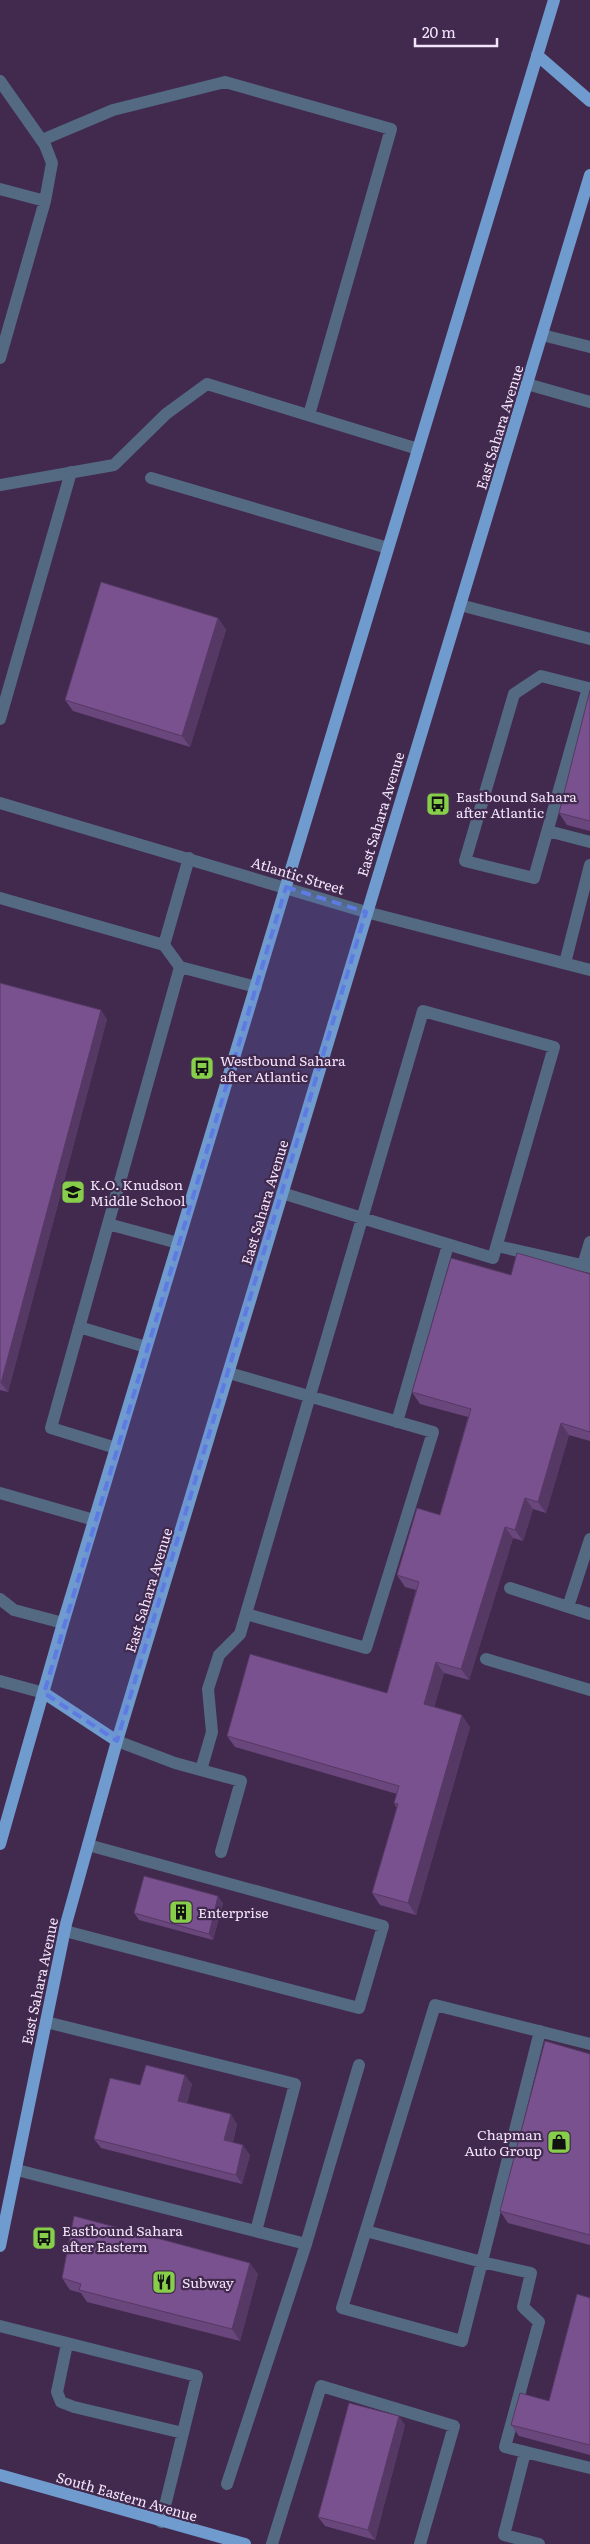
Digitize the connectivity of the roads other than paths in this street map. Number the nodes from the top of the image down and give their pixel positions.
1 (554, 0) edge
2 (537, 55) junction
3 (0, 81) edge
4 (590, 101) edge
5 (42, 140) junction
6 (590, 175) edge
7 (0, 189) edge
8 (45, 201) junction
9 (542, 335) junction
10 (590, 347) edge
11 (0, 358) edge
12 (527, 384) junction
13 (590, 402) edge
14 (310, 416) junction
15 (418, 449) junction
16 (71, 472) junction
17 (150, 478) dead end
18 (0, 485) edge
19 (388, 548) junction
20 (460, 605) junction
21 (590, 639) edge
22 (589, 685) edge
23 (0, 719) edge
24 (0, 804) edge
25 (548, 831) junction
26 (590, 842) edge
27 (189, 858) junction
28 (590, 865) edge
29 (286, 887) junction
30 (0, 898) edge
31 (366, 912) junction
32 (164, 944) junction
33 (565, 963) junction
34 (180, 967) junction
35 (590, 970) edge
36 (256, 987) junction
37 (282, 1193) junction
38 (362, 1218) junction
39 (108, 1224) junction
40 (178, 1242) junction
41 (590, 1242) edge
42 (448, 1245) junction
43 (497, 1246) junction
44 (587, 1266) edge
45 (79, 1327) junction
46 (146, 1347) junction
47 (229, 1373) junction
48 (310, 1397) junction
49 (397, 1422) junction
50 (116, 1448) junction
51 (0, 1493) edge
52 (94, 1520) junction
53 (590, 1539) edge
54 (510, 1588) dead end
55 (0, 1599) edge
56 (568, 1607) junction
57 (246, 1614) junction
58 (590, 1614) edge
59 (63, 1623) junction
60 (486, 1659) dead end
61 (0, 1681) edge
62 (590, 1690) edge
63 (44, 1693) junction
64 (117, 1741) junction
65 (201, 1770) junction
66 (0, 1844) edge
67 (88, 1845) junction
68 (221, 1852) dead end
69 (65, 1931) junction
70 (46, 2022) junction
71 (540, 2031) junction
72 (590, 2044) edge
73 (359, 2065) dead end
74 (17, 2170) junction
75 (256, 2231) junction
76 (366, 2231) junction
77 (306, 2244) junction
78 (0, 2246) edge
79 (482, 2262) junction
80 (0, 2326) edge
81 (67, 2344) junction
82 (183, 2433) junction
83 (525, 2452) junction
84 (590, 2468) edge
85 (0, 2475) edge
86 (227, 2484) dead end
87 (161, 2522) junction
88 (245, 2544) edge
89 (272, 2544) edge
90 (420, 2544) edge
91 (539, 2544) edge

1 - 2 main road
2 - 4 main road
2 - 15 main road
3 - 5 street
5 - 8 street
5 - 14 street
6 - 9 main road, East Sahara Avenue
7 - 8 street
8 - 11 street
9 - 10 street
9 - 12 main road, East Sahara Avenue
12 - 13 street
12 - 20 main road, East Sahara Avenue
14 - 15 street
14 - 16 street
15 - 19 main road
16 - 18 street
16 - 23 street
17 - 19 street
19 - 29 main road
20 - 21 street
20 - 31 main road, East Sahara Avenue
22 - 25 street
22 - 25 street
24 - 27 street, Atlantic Street
25 - 26 street
27 - 29 street, Atlantic Street
27 - 32 street
28 - 33 street
29 - 31 street, Atlantic Street
29 - 36 main road
30 - 32 street
31 - 33 street, Atlantic Street
31 - 37 main road, East Sahara Avenue
32 - 34 street
33 - 35 street, Atlantic Street
34 - 36 street
34 - 39 street
36 - 40 main road
37 - 38 street
37 - 47 main road, East Sahara Avenue
38 - 42 street
38 - 43 street
38 - 48 street
39 - 40 street
39 - 45 street
40 - 46 main road
41 - 44 street
42 - 43 street
42 - 49 street
43 - 44 street
45 - 46 street
45 - 50 street
46 - 50 main road
47 - 48 street
47 - 64 main road, East Sahara Avenue
48 - 49 street
48 - 57 street
49 - 57 street
50 - 52 main road
51 - 52 street
52 - 59 main road
53 - 56 street
54 - 56 street
55 - 59 street
56 - 58 street
57 - 65 street
59 - 63 main road
60 - 62 street
61 - 63 street
63 - 64 main road
63 - 66 main road
64 - 65 street
64 - 67 main road, East Sahara Avenue
65 - 68 street
67 - 69 main road, East Sahara Avenue
67 - 69 street
69 - 70 main road, East Sahara Avenue
70 - 74 main road, East Sahara Avenue
70 - 75 street
71 - 72 street
71 - 76 street
71 - 79 street
73 - 77 street
74 - 75 street
74 - 78 main road, East Sahara Avenue
75 - 77 street
76 - 79 street
76 - 79 street
77 - 86 street
79 - 83 street
80 - 81 street
81 - 82 street
81 - 82 street
82 - 87 street
83 - 84 street
83 - 91 street
85 - 87 main road, South Eastern Avenue
87 - 88 main road, South Eastern Avenue
89 - 90 street

